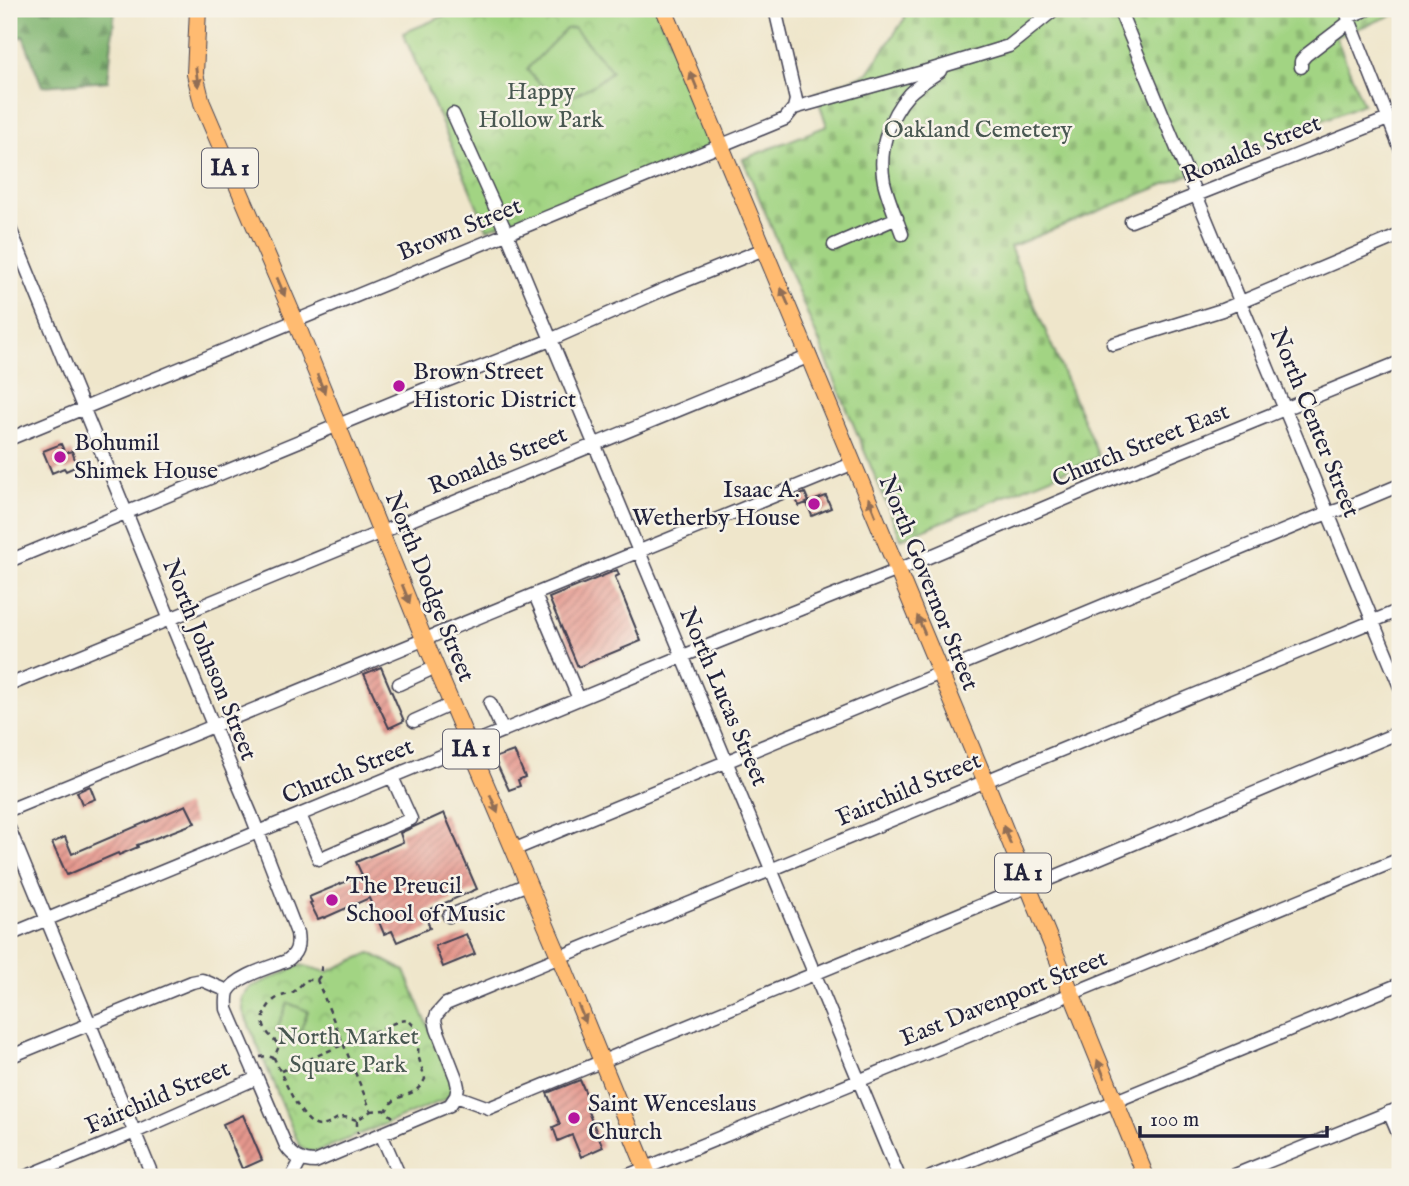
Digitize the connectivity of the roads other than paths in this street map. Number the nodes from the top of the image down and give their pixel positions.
1 (198, 9) edge
2 (664, 9) edge
3 (775, 9) edge
4 (1055, 9) edge
5 (1119, 9) edge
6 (1368, 9) edge
7 (1347, 16) edge
8 (950, 64) junction
9 (1301, 67) dead end
10 (794, 108) junction
11 (453, 114) dead end
12 (1388, 119) junction
13 (720, 145) junction
14 (1400, 148) edge
15 (1197, 195) junction
16 (897, 218) junction
17 (1131, 221) dead end
18 (9, 226) edge
19 (507, 234) junction
20 (902, 234) dead end
21 (1400, 235) edge
22 (834, 245) dead end
23 (764, 249) junction
24 (1241, 302) junction
25 (295, 320) junction
26 (551, 339) junction
27 (1113, 344) dead end
28 (810, 356) junction
29 (1400, 362) edge
30 (82, 409) junction
31 (1285, 409) junction
32 (338, 425) junction
33 (9, 439) edge
34 (594, 444) junction
35 (854, 463) junction
36 (1400, 485) edge
37 (126, 513) junction
38 (1328, 513) junction
39 (381, 532) junction
40 (639, 551) junction
41 (9, 561) edge
42 (898, 570) junction
43 (535, 595) junction
44 (1400, 610) edge
45 (170, 619) junction
46 (1373, 621) junction
47 (424, 639) junction
48 (683, 656) junction
49 (436, 667) junction
50 (941, 673) junction
51 (399, 684) dead end
52 (9, 685) edge
53 (1400, 687) edge
54 (579, 699) junction
55 (490, 703) dead end
56 (452, 704) junction
57 (414, 720) dead end
58 (213, 725) junction
59 (503, 731) junction
60 (1400, 732) edge
61 (469, 745) junction
62 (727, 762) junction
63 (392, 777) junction
64 (985, 780) junction
65 (9, 810) edge
66 (300, 815) junction
67 (9, 828) edge
68 (258, 832) junction
69 (513, 850) junction
70 (1400, 859) edge
71 (772, 870) junction
72 (528, 884) junction
73 (1028, 887) junction
74 (449, 916) dead end
75 (47, 920) junction
76 (9, 935) edge
77 (559, 956) junction
78 (815, 973) junction
79 (1400, 984) edge
80 (228, 991) junction
81 (1071, 994) junction
82 (90, 1024) junction
83 (9, 1057) edge
84 (601, 1061) junction
85 (257, 1078) junction
86 (859, 1080) junction
87 (456, 1096) junction
88 (1115, 1102) junction
89 (1395, 1110) edge
90 (135, 1132) junction
91 (381, 1135) junction
92 (1400, 1138) edge
93 (301, 1160) junction
94 (647, 1173) edge
95 (24, 1177) edge
96 (153, 1177) edge
97 (292, 1177) edge
98 (400, 1177) edge
99 (624, 1177) edge
100 (899, 1177) edge
101 (931, 1177) edge
102 (1146, 1177) edge
103 (1230, 1177) edge

1 -> 25 main road, North Dodge Street / IA 1
13 -> 2 main road, North Governor Street / IA 1
3 - 10 street
4 - 8 street, Brown Street
5 - 15 street, North Center Street
6 - 7 street
7 - 9 street
7 - 12 street
8 - 10 street, Brown Street
8 - 16 street
10 - 13 street, Brown Street
11 - 19 street, North Lucas Street
12 - 14 street
12 - 15 street, Ronalds Street
13 - 19 street, Brown Street
13 - 23 main road, North Governor Street / IA 1
15 - 17 street, Ronalds Street
15 - 24 street, North Center Street
16 - 20 street
16 - 22 street
18 - 30 street, North Johnson Street
19 - 25 street, Brown Street
19 - 26 street, North Lucas Street
21 - 24 street
23 - 26 street
28 -> 23 main road, North Governor Street / IA 1
24 - 27 street
24 - 31 street, North Center Street
25 - 30 street, Brown Street
25 -> 32 main road, North Dodge Street / IA 1
26 - 32 street
26 - 34 street, North Lucas Street
28 - 34 street, Ronalds Street
28 - 35 main road, North Governor Street / IA 1
29 - 31 street, Church Street East
30 - 33 street, Brown Street
30 - 37 street, North Johnson Street
31 - 38 street, North Center Street
31 - 42 street, Church Street East
32 - 37 street
32 - 39 main road, North Dodge Street / IA 1
34 - 39 street, Ronalds Street
34 - 40 street, North Lucas Street
35 - 40 street
42 -> 35 main road, North Governor Street / IA 1
36 - 38 street
37 - 41 street
37 - 45 street, North Johnson Street
38 - 46 street, North Center Street
38 - 50 street
39 - 45 street, Ronalds Street
39 -> 47 main road, North Dodge Street / IA 1
40 - 43 street
40 - 48 street, North Lucas Street
42 - 48 street, Church Street
50 -> 42 main road, North Governor Street / IA 1
43 - 47 street
43 - 54 street
44 - 46 street, Fairchild Street
45 - 52 street, Ronalds Street
45 - 58 street, North Johnson Street
46 - 53 street, North Center Street
46 - 64 street, Fairchild Street
47 - 49 main road, North Dodge Street / IA 1
47 - 58 street
48 - 54 street, Church Street
48 - 62 street, North Lucas Street
49 - 51 street
49 - 56 main road, North Dodge Street / IA 1
50 - 62 street
50 - 64 main road, North Governor Street / IA 1
54 - 59 street, Church Street
55 - 59 street
56 - 57 street
56 - 61 main road, North Dodge Street / IA 1
58 - 65 street
58 - 68 street, North Johnson Street
59 - 61 street, Church Street
60 - 73 street
61 - 63 street, Church Street
61 -> 69 main road, North Dodge Street / IA 1
62 - 69 street
62 - 71 street, North Lucas Street
63 - 66 street, Church Street
63 - 66 street
64 - 71 street, Fairchild Street
73 -> 64 main road, North Governor Street / IA 1
66 - 68 street, Church Street
67 - 75 street
68 - 75 street, Church Street
68 - 80 street, North Johnson Street
69 - 72 main road, North Dodge Street / IA 1
70 - 81 street, East Davenport Street
71 - 77 street, Fairchild Street
71 - 78 street, North Lucas Street
72 - 74 street
72 - 77 main road, North Dodge Street / IA 1
73 - 78 street
73 - 81 main road, North Governor Street / IA 1
75 - 76 street, Church Street
75 - 82 street
77 -> 84 main road, North Dodge Street / IA 1
77 - 87 street, Fairchild Street
78 - 84 street
78 - 86 street, North Lucas Street
79 - 88 street
80 - 82 street
80 - 85 street
81 - 86 street, East Davenport Street
88 -> 81 main road, North Governor Street / IA 1
82 - 83 street
82 - 90 street
84 - 87 street
84 - 94 main road, North Dodge Street / IA 1
85 - 90 street, Fairchild Street
85 - 93 street, Fairchild Street
86 - 94 street, East Davenport Street
86 - 100 street, North Lucas Street
87 - 91 street
88 - 101 street
88 - 102 main road, North Governor Street / IA 1
89 - 92 street
89 - 103 street
90 - 95 street, Fairchild Street
90 - 96 street
91 - 93 street
91 - 98 street
93 - 97 street
94 - 99 street, East Davenport Street

